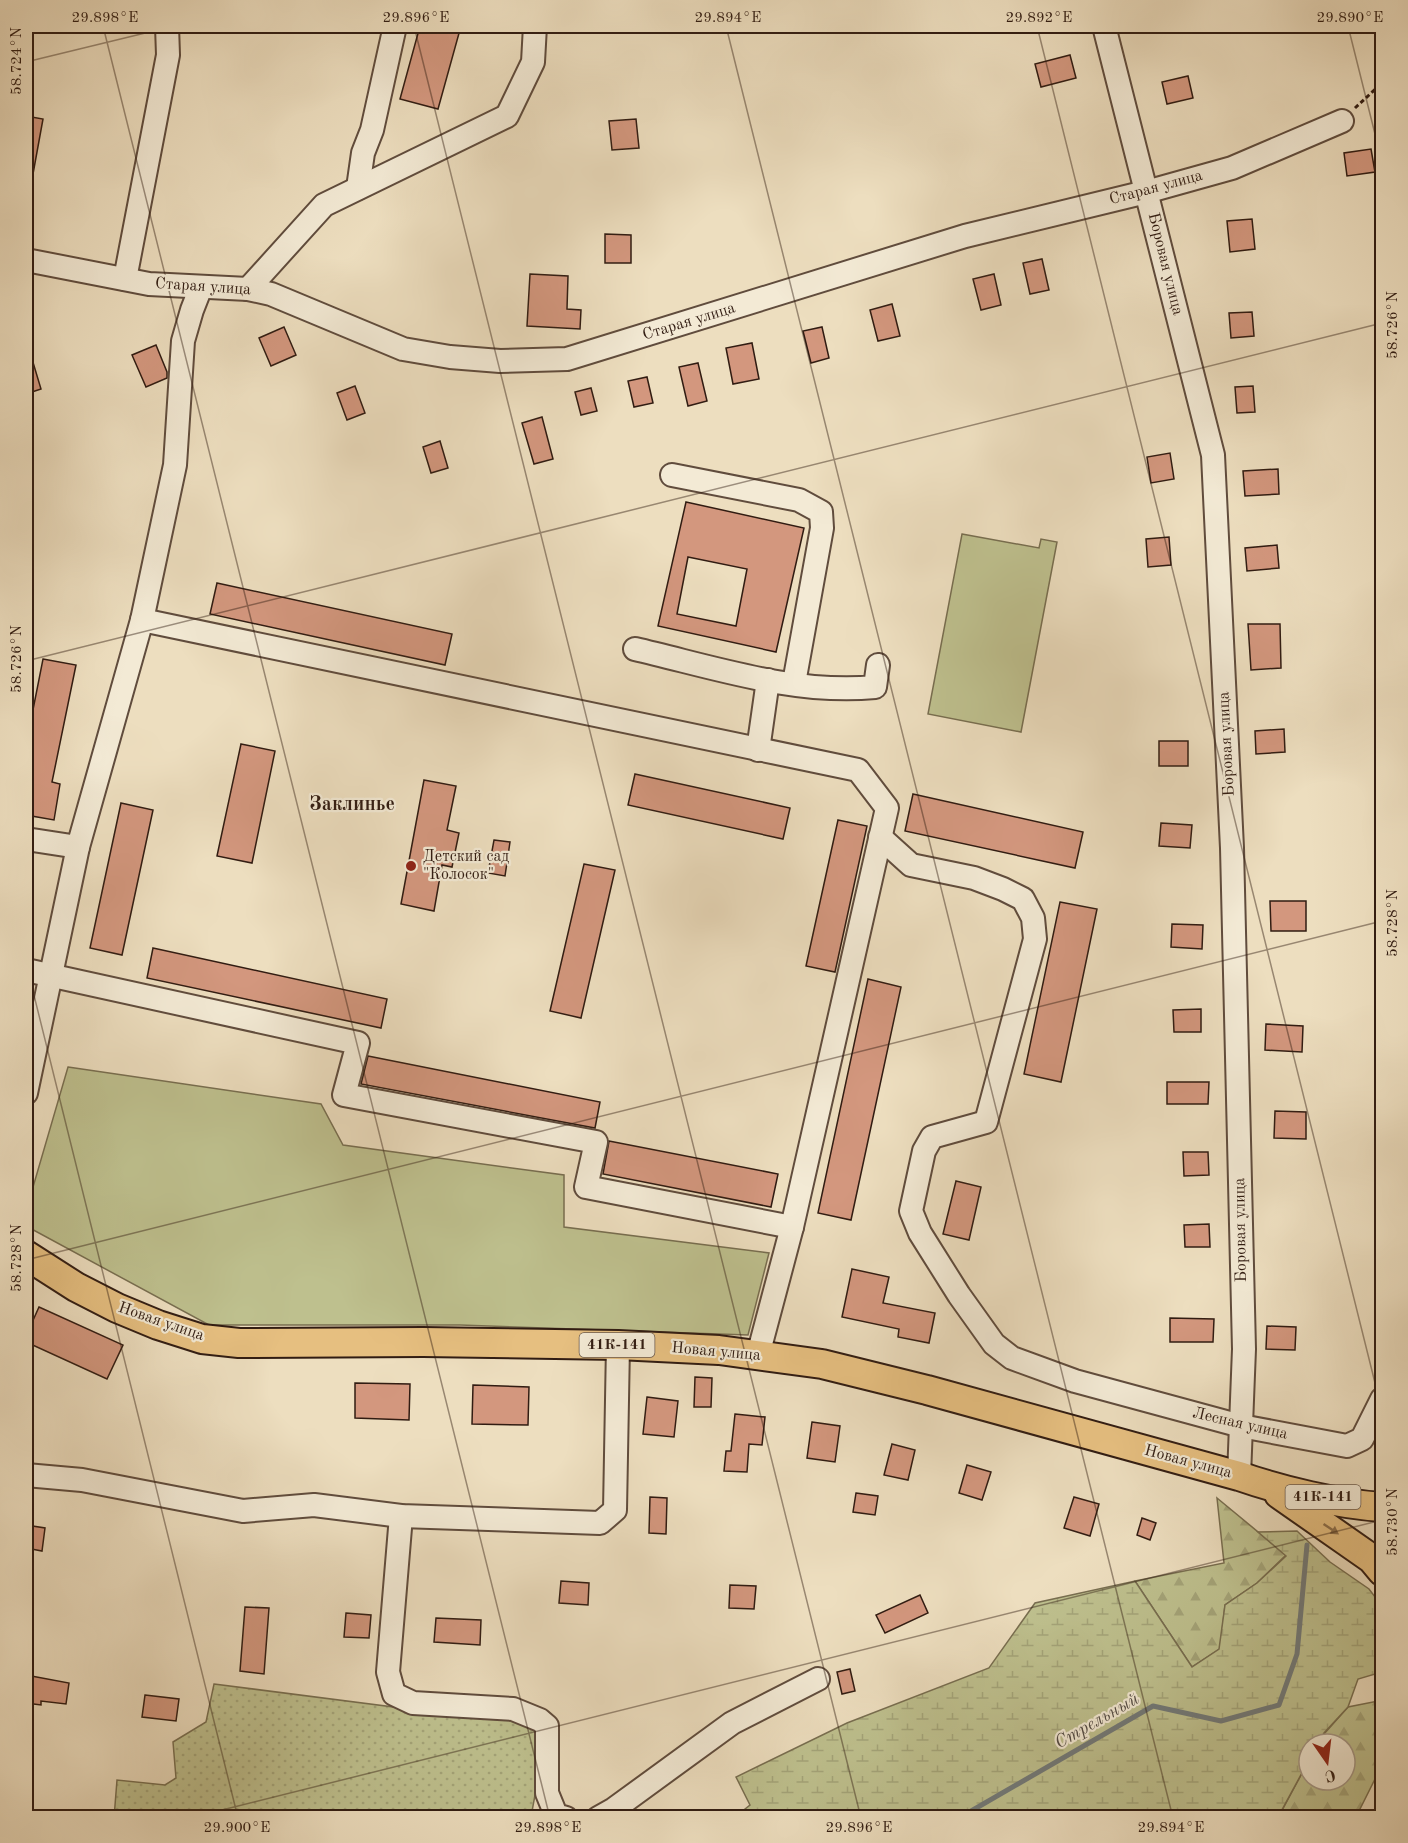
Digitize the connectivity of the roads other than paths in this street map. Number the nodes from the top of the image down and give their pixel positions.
1 (167, 26) edge
2 (395, 26) edge
3 (535, 26) edge
4 (1104, 26) edge
5 (1342, 121) road end
6 (358, 188) junction
7 (1146, 192) junction
8 (26, 260) edge
9 (125, 279) junction
10 (201, 287) junction
11 (248, 289) junction
12 (672, 475) dead end
13 (142, 620) junction
14 (635, 649) dead end
15 (878, 665) dead end
16 (768, 680) junction
17 (794, 684) junction
18 (758, 750) junction
19 (880, 837) junction
20 (26, 839) edge
21 (78, 847) junction
22 (26, 970) edge
23 (51, 976) junction
24 (26, 1093) edge
25 (792, 1227) junction
26 (26, 1255) edge
27 (618, 1345) junction
28 (758, 1355) junction
29 (1383, 1398) edge
30 (1241, 1426) junction
31 (26, 1475) edge
32 (1252, 1480) junction
33 (1383, 1507) edge
34 (401, 1516) junction
35 (1383, 1571) edge
36 (818, 1680) dead end
37 (566, 1818) edge
38 (598, 1818) edge

1 - 9 street
2 - 6 street
3 - 6 street
4 - 7 street, Боровая улица
5 - 7 street, Старая улица
6 - 11 street
7 - 11 street, Старая улица
7 - 30 street, Боровая улица
8 - 9 street, Старая улица
9 - 10 street, Старая улица
10 - 11 street, Старая улица
10 - 13 street
12 - 17 street
13 - 18 street
13 - 21 street
14 - 16 street
15 - 17 street
16 - 17 street
16 - 18 street
18 - 19 street
19 - 25 street
19 - 30 street, Лесная улица
20 - 21 street
21 - 23 street
22 - 23 street
23 - 24 street
23 - 25 street
25 - 28 street
26 - 27 main road, Новая улица / 41К-141
27 - 28 main road, Новая улица / 41К-141
27 - 34 street
28 - 32 main road, Новая улица / 41К-141
29 - 30 street, Лесная улица
30 - 32 street, Боровая улица
31 - 34 street
32 - 33 main road, 41К-141
32 -> 35 main road, 41К-141
34 - 37 street
36 - 38 street

